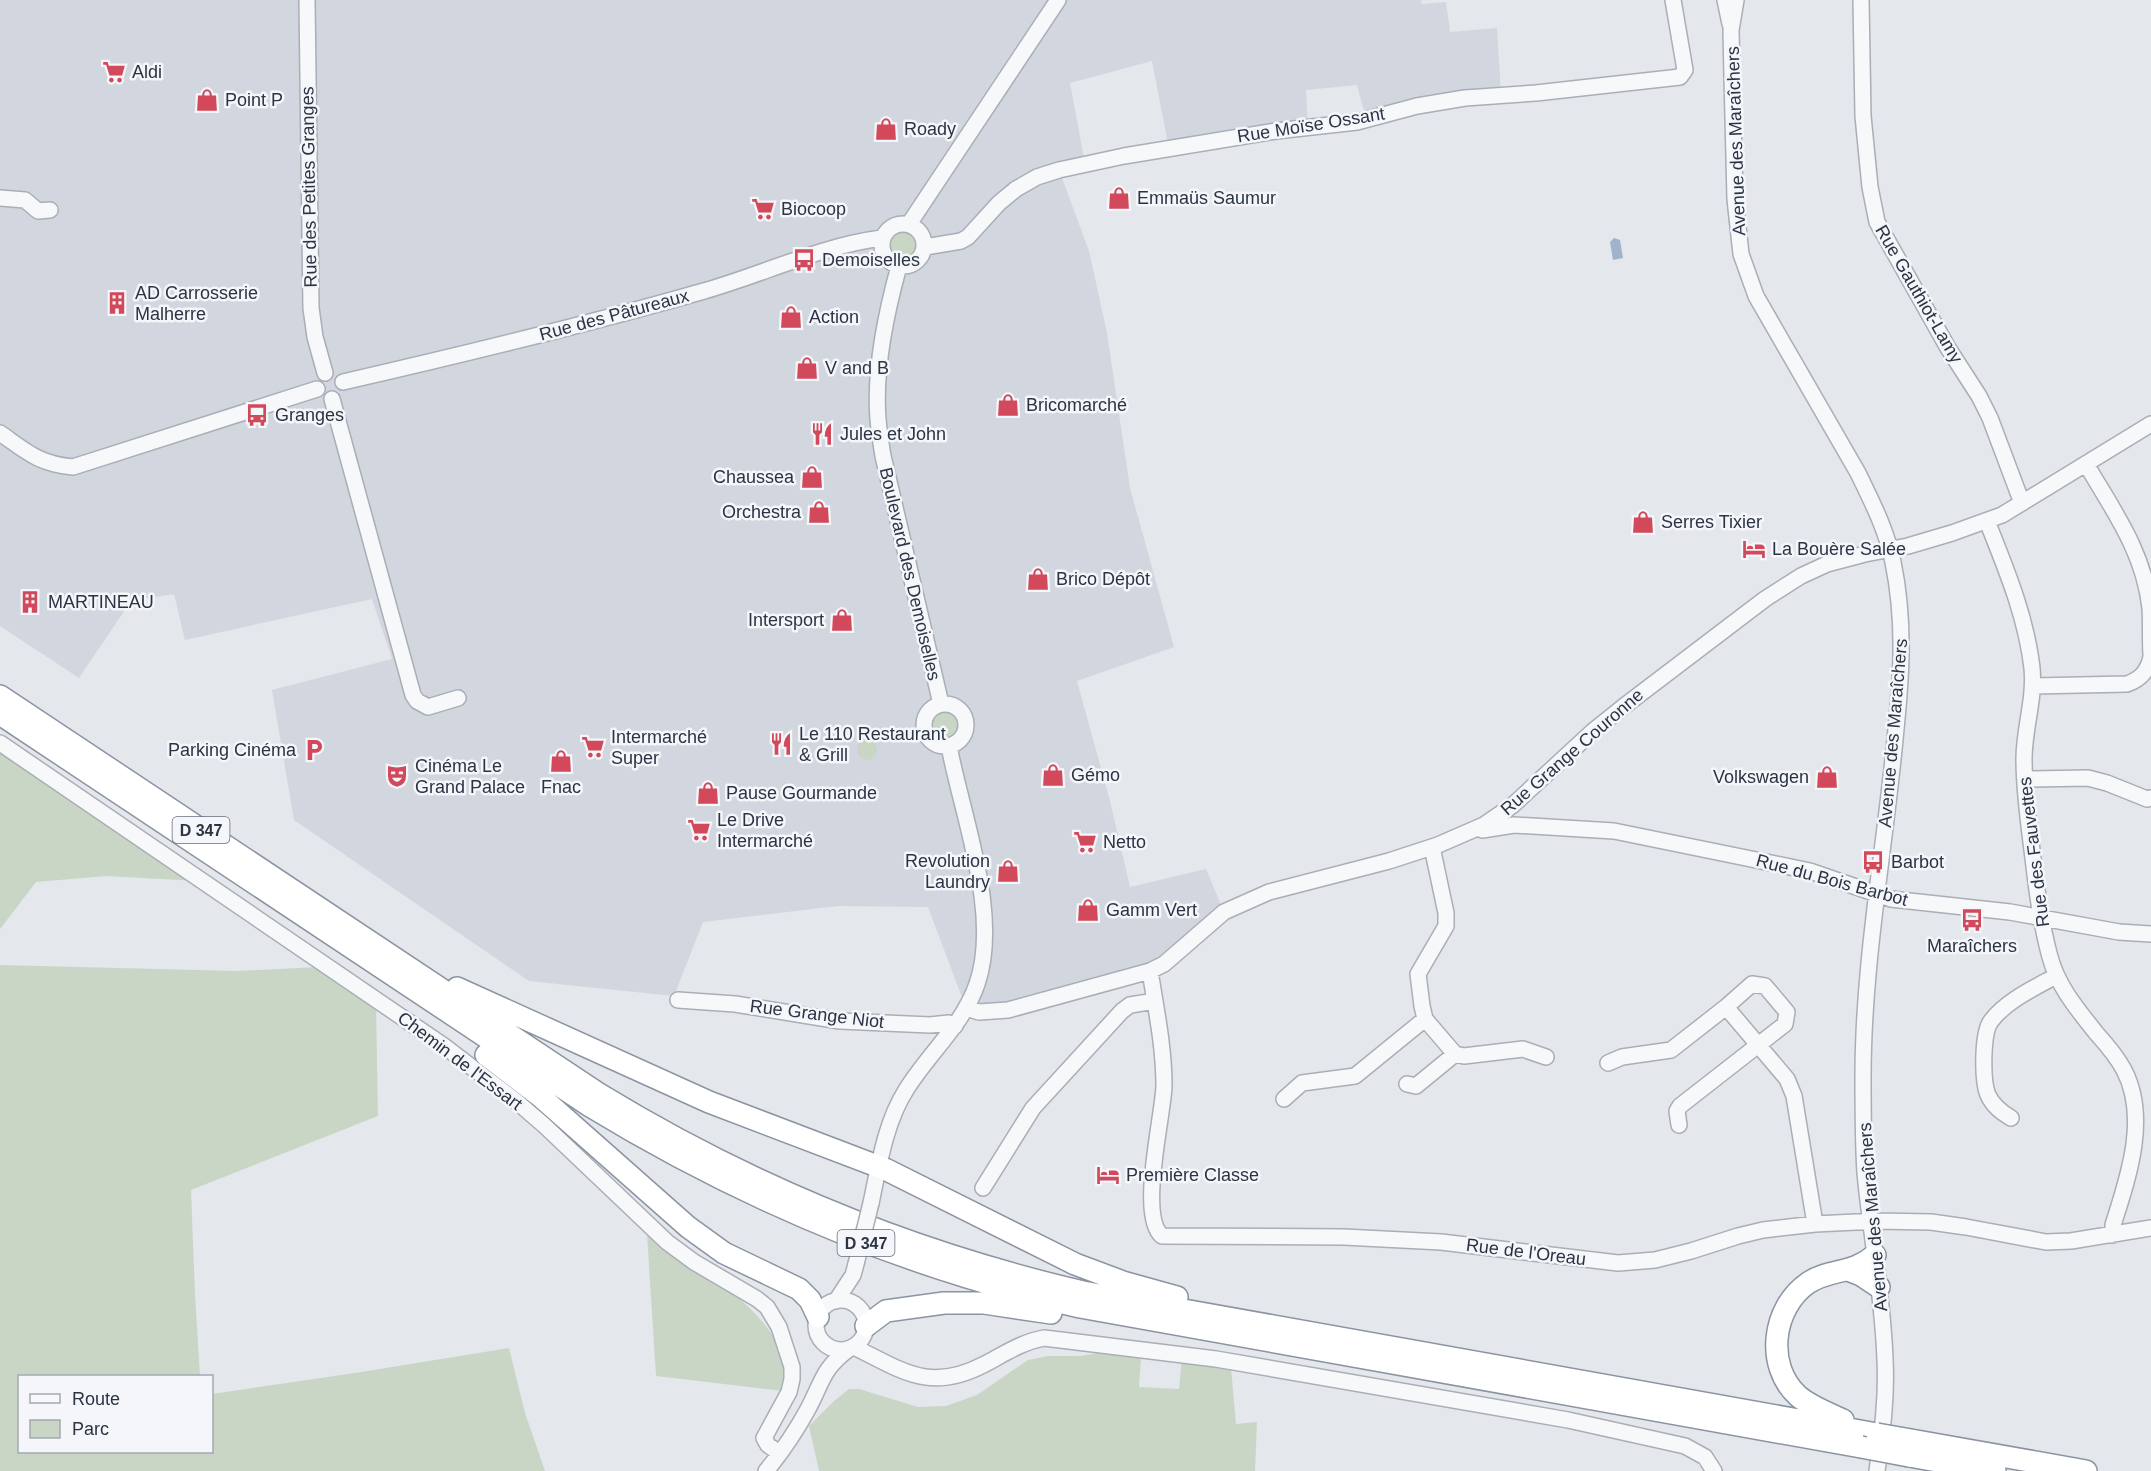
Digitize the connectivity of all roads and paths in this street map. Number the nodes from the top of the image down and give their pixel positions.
1 (307, 0) edge
2 (1058, 0) edge
3 (1673, 0) edge
4 (1725, 0) edge
5 (1736, 0) edge
6 (1861, 0) edge
7 (1731, 30) junction
8 (0, 198) edge
9 (50, 210) dead end
10 (909, 224) junction
11 (882, 238) junction
12 (924, 247) junction
13 (899, 266) junction
14 (325, 373) junction
15 (344, 382) junction
16 (317, 389) junction
17 (332, 399) junction
18 (2151, 424) edge
19 (0, 434) edge
20 (2086, 464) junction
21 (2022, 503) junction
22 (1987, 521) junction
23 (1890, 550) junction
24 (2151, 656) edge
25 (2033, 686) junction
26 (0, 696) edge
27 (458, 698) dead end
28 (941, 704) junction
29 (0, 714) edge
30 (0, 743) edge
31 (949, 746) junction
32 (2025, 779) junction
33 (2151, 798) edge
34 (1508, 819) junction
35 (1432, 847) junction
36 (1876, 895) junction
37 (2040, 918) junction
38 (2151, 934) edge
39 (394, 968) junction
40 (1150, 971) junction
41 (2056, 976) junction
42 (678, 1000) dead end
43 (1155, 1001) junction
44 (1726, 1007) junction
45 (966, 1008) junction
46 (1425, 1019) junction
47 (955, 1026) junction
48 (1759, 1045) junction
49 (1455, 1054) junction
50 (1546, 1057) dead end
51 (1608, 1063) dead end
52 (1407, 1084) dead end
53 (1284, 1099) dead end
54 (2011, 1118) dead end
55 (1679, 1125) dead end
56 (879, 1166) junction
57 (983, 1188) dead end
58 (1871, 1221) junction
59 (1815, 1224) junction
60 (2151, 1227) edge
61 (2113, 1235) junction
62 (1875, 1255) junction
63 (854, 1270) junction
64 (1848, 1270) junction
65 (1879, 1287) junction
66 (836, 1300) junction
67 (818, 1317) junction
68 (1239, 1320) junction
69 (1162, 1323) junction
70 (859, 1333) junction
71 (822, 1340) junction
72 (826, 1369) junction
73 (1866, 1435) junction
74 (1910, 1448) junction
75 (779, 1453) junction
76 (766, 1471) edge
77 (1714, 1471) edge
78 (1877, 1471) edge
79 (1995, 1471) edge
80 (2086, 1471) edge

1 - 14 street, Rue des Petites Granges
2 - 10 street
3 - 12 street, Rue Moïse Ossant
4 - 7 street, Avenue des Maraîchers
5 - 7 street, Avenue des Maraîchers
6 - 21 street, Rue Gauthiot-Lamy
7 - 23 street, Avenue des Maraîchers
8 - 9 street
10 - 11 street
10 - 12 street
11 - 13 street
11 - 15 street, Rue des Pâtureaux
12 - 13 street
13 - 28 street, Boulevard des Demoiselles
14 - 15 street
14 - 16 street
15 - 17 street
16 - 17 street
16 - 19 street
17 - 27 street
18 - 20 street, Rue Grange Couronne
20 - 21 street, Rue Grange Couronne
20 - 24 street
21 - 22 street, Rue Grange Couronne
22 - 23 street, Rue Grange Couronne
22 - 25 street, Rue des Fauvettes
23 - 34 street, Rue Grange Couronne
23 - 36 street, Avenue des Maraîchers
24 - 25 street
25 - 32 street, Rue des Fauvettes
26 - 39 highway, D 347
28 - 31 street
28 - 31 street
29 - 39 highway, D 347
30 - 75 street, Chemin de l'Essart
31 - 45 street
32 - 33 street
32 - 37 street, Rue des Fauvettes
34 - 35 street, Rue Grange Couronne
34 - 36 street, Rue du Bois Barbot
35 - 40 street, Rue Grange Couronne
35 - 46 street
36 - 37 street, Rue du Bois Barbot
36 - 58 street, Avenue des Maraîchers
37 - 38 street, Rue du Bois Barbot
37 - 41 street, Rue des Fauvettes
39 - 56 highway
39 - 67 highway
39 - 68 highway, D 347
39 - 69 highway, D 347
40 - 43 street, Rue de l'Oreau
40 - 45 street, Rue Grange Couronne
41 - 54 street
41 - 61 street, Rue des Fauvettes
42 - 47 street, Rue Grange Niot
43 - 57 street
43 - 59 street, Rue de l'Oreau
44 - 48 street
44 - 48 street
44 - 51 street
45 - 47 street
46 - 49 street
46 - 53 street
47 - 56 street
48 - 55 street
48 - 59 street
49 - 50 street
49 - 52 street
56 - 63 street, bridge
56 - 68 highway
58 - 59 street, Rue de l'Oreau
58 - 61 street, Rue de l'Oreau
58 - 62 street, Avenue des Maraîchers
60 - 61 street, Rue de l'Oreau
62 - 64 highway
62 - 65 street, Avenue des Maraîchers
63 - 66 street
63 - 70 street
64 - 65 highway
64 - 73 highway
65 - 78 street, Avenue des Maraîchers
66 - 67 street
66 - 70 street
67 - 71 street
68 - 73 highway, D 347
69 - 70 highway
69 - 73 highway, D 347
70 - 71 street
70 - 72 street
70 - 77 street
71 - 72 street
72 - 75 street
73 - 74 highway, D 347, bridge
74 - 79 highway, D 347
74 - 80 highway, D 347
75 - 76 street

